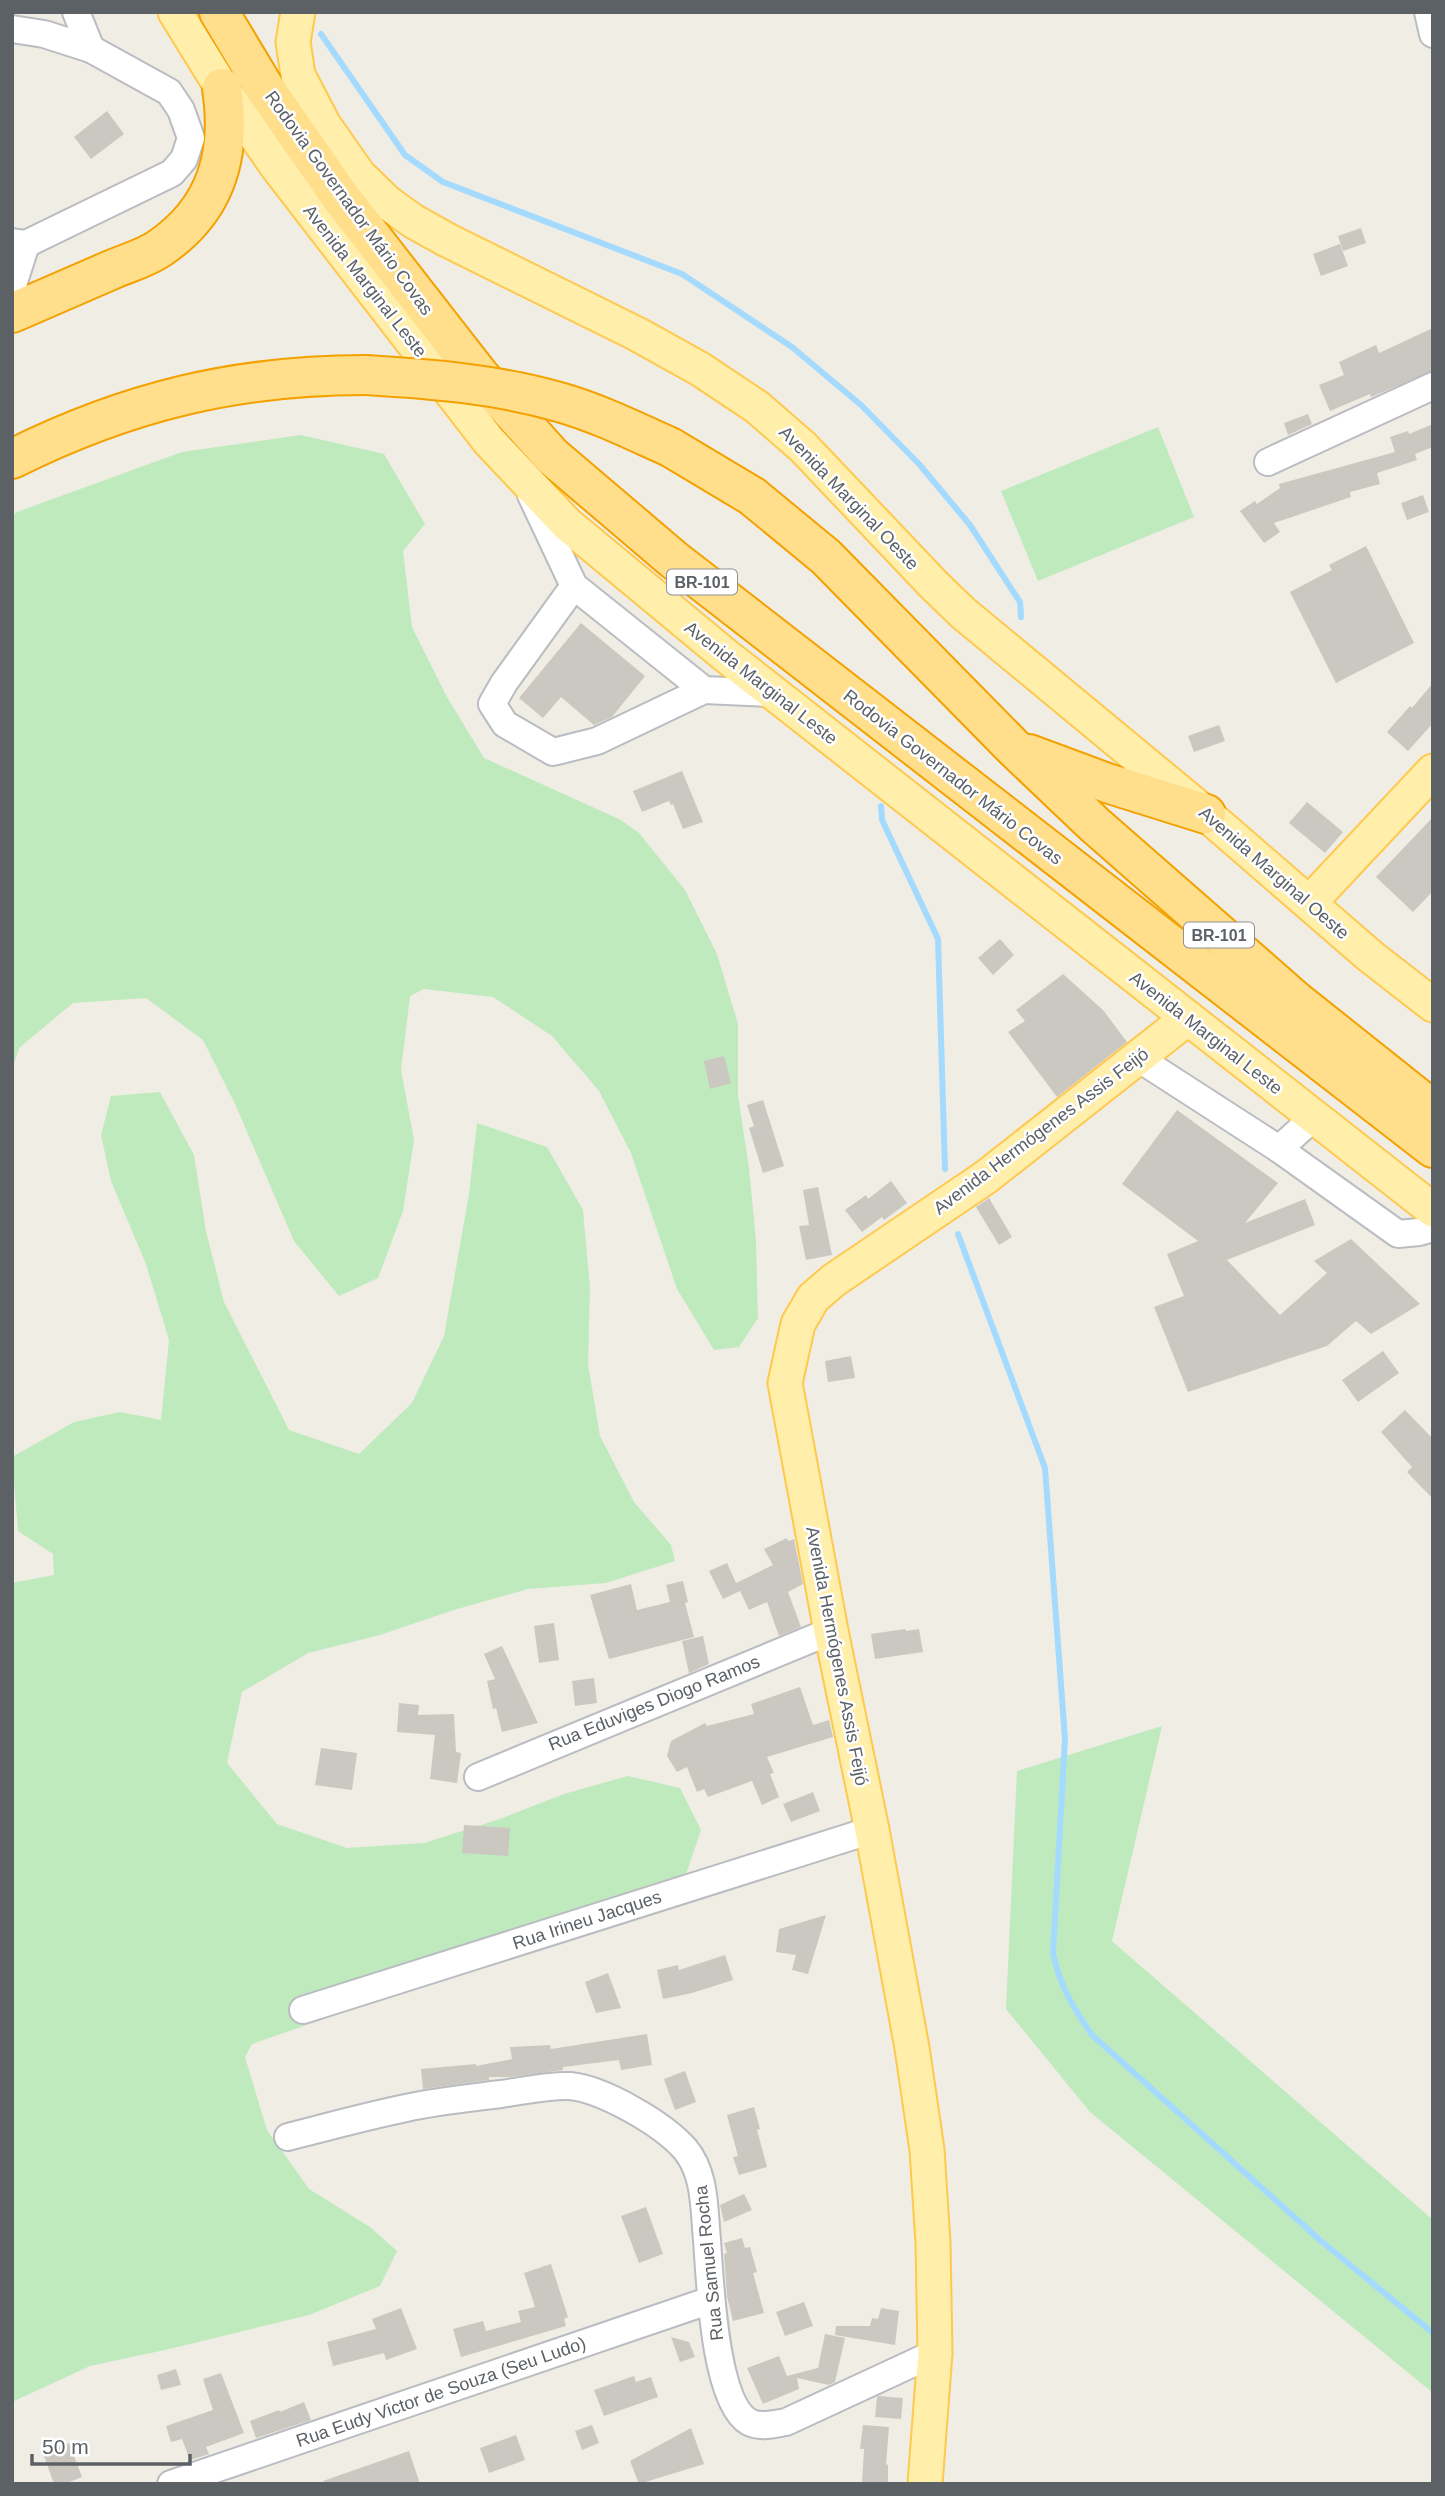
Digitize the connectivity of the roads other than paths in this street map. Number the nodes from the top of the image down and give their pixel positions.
1 (76, 12) edge
2 (175, 12) edge
3 (219, 12) edge
4 (298, 12) edge
5 (1428, 12) edge
6 (12, 29) edge
7 (1433, 34) edge
8 (91, 49) junction
9 (222, 88) junction
10 (19, 243) edge
11 (12, 288) edge
12 (12, 313) edge
13 (1433, 386) edge
14 (12, 459) edge
15 (1269, 462) dead end
16 (525, 481) junction
17 (574, 586) junction
18 (704, 690) junction
19 (772, 693) junction
20 (1014, 748) junction
21 (1433, 771) edge
22 (1206, 814) junction
23 (1310, 902) junction
24 (1433, 1005) edge
25 (1188, 1018) junction
26 (1138, 1058) junction
27 (1433, 1110) edge
28 (1313, 1118) junction
29 (1279, 1149) junction
30 (1433, 1149) edge
31 (1433, 1210) edge
32 (1433, 1228) edge
33 (831, 1631) junction
34 (478, 1777) dead end
35 (872, 1830) junction
36 (303, 2010) dead end
37 (288, 2137) dead end
38 (711, 2300) junction
39 (935, 2353) junction
40 (171, 2484) edge
41 (925, 2484) edge

1 - 8 street
2 - 9 main road, Avenida Marginal Leste
3 - 30 highway, Rodovia Governador Mário Covas / BR-101
4 - 22 main road, Avenida Marginal Oeste
5 - 7 street
6 - 8 street
8 - 10 street
9 - 12 highway
9 - 16 main road, Avenida Marginal Leste
10 - 11 street
13 - 15 street
14 - 20 highway, BR-101, bridge
16 - 17 street
16 - 19 main road, Avenida Marginal Leste
17 - 18 street
17 - 18 street
18 - 19 street
19 - 25 main road, Avenida Marginal Leste
20 - 22 highway
20 - 27 highway, BR-101
21 - 23 main road
22 - 23 main road, Avenida Marginal Oeste
23 - 24 main road, Avenida Marginal Oeste
25 - 26 main road, Avenida Hermógenes Assis Feijó
25 - 28 main road, Avenida Marginal Leste
26 - 29 street
26 - 33 main road, Avenida Hermógenes Assis Feijó
28 - 29 street
28 - 31 main road, Avenida Marginal Leste
29 - 32 street
33 - 34 street, Rua Eduviges Diogo Ramos
33 - 35 main road, Avenida Hermógenes Assis Feijó
35 - 36 street, Rua Irineu Jacques
35 - 39 main road, Avenida Hermógenes Assis Feijó
37 - 38 street, Rua Samuel Rocha
38 - 39 street, Rua Samuel Rocha
38 - 40 street, Rua Eudy Victor de Souza (Seu Ludo)
39 - 41 main road, Avenida Hermógenes Assis Feijó

